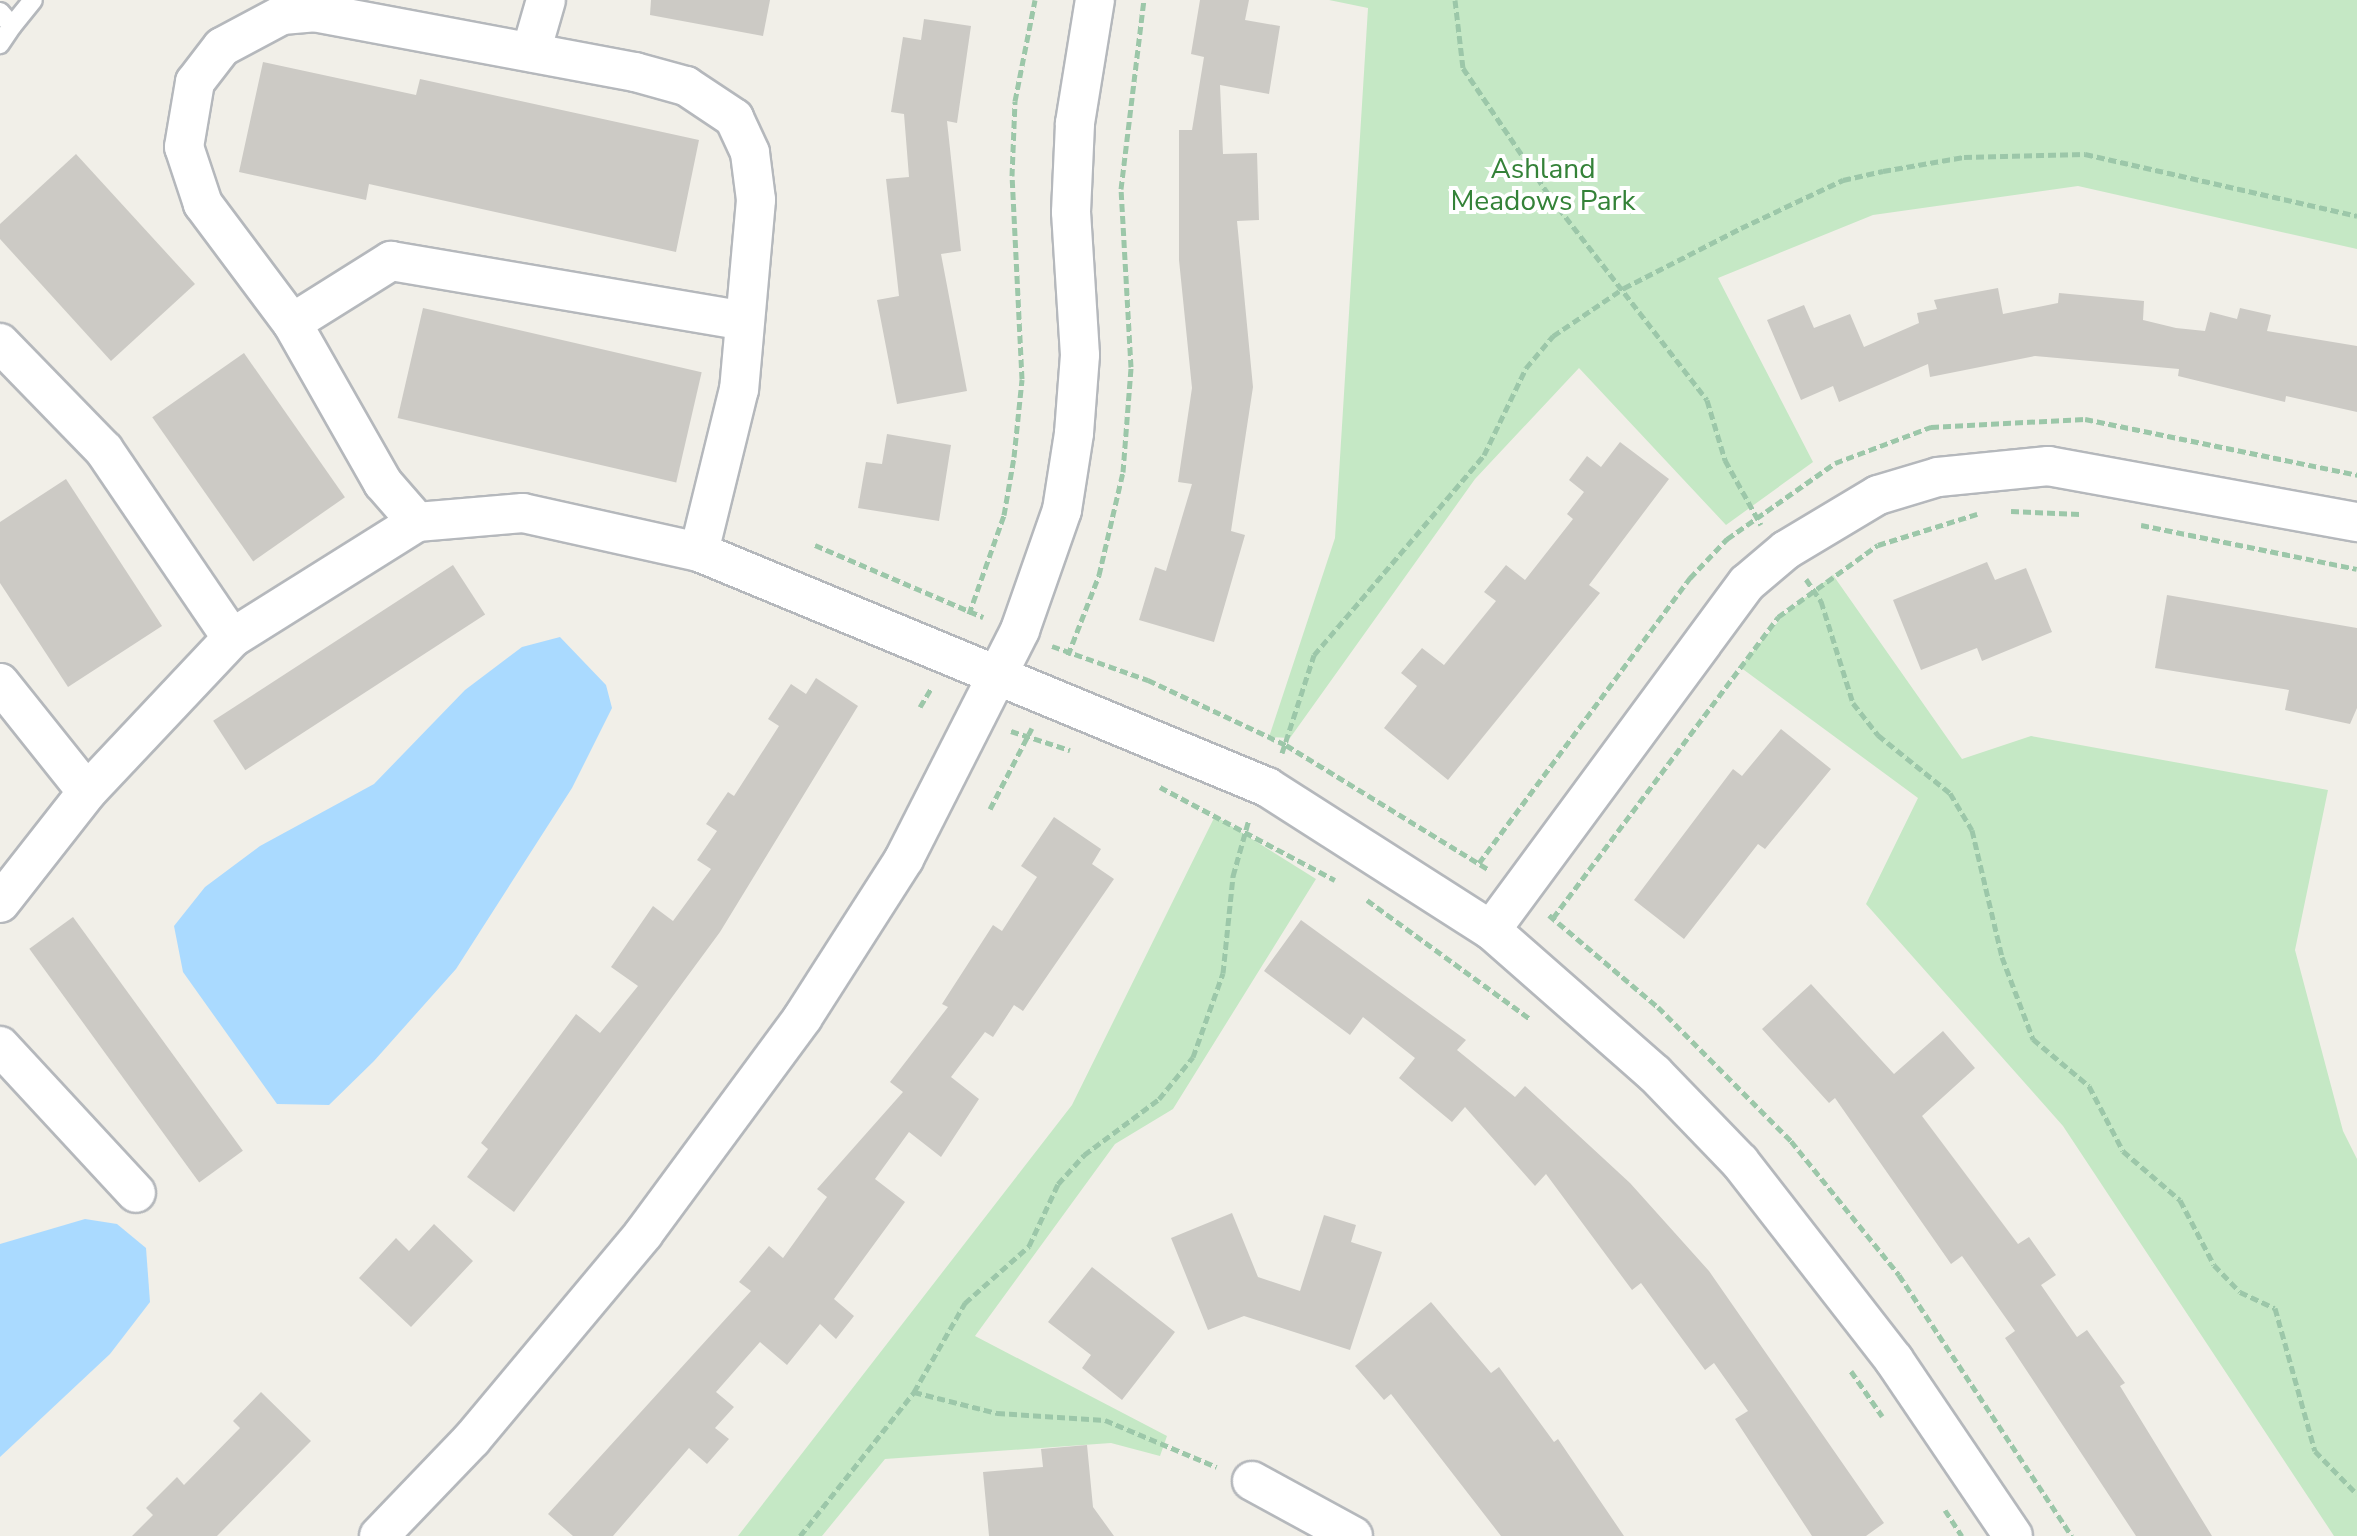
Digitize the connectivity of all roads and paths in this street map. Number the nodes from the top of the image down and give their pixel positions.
1 (33, 0) edge
2 (546, 0) edge
3 (1035, 0) edge
4 (1095, 0) edge
5 (1455, 0) edge
6 (6, 19) edge
7 (0, 44) edge
8 (531, 52) junction
9 (2357, 216) edge
10 (1624, 288) junction
11 (744, 321) junction
12 (292, 323) junction
13 (0, 343) edge
14 (1996, 512) dead end
15 (1982, 513) dead end
16 (2090, 515) dead end
17 (417, 522) junction
18 (2127, 522) dead end
19 (2357, 522) edge
20 (1786, 550) junction
21 (699, 552) junction
22 (2357, 569) edge
23 (1813, 590) junction
24 (232, 638) junction
25 (948, 651) junction
26 (999, 671) junction
27 (0, 683) edge
28 (930, 690) junction
29 (920, 707) dead end
30 (977, 715) junction
31 (1084, 753) dead end
32 (1154, 784) dead end
33 (1267, 787) junction
34 (87, 792) junction
35 (1244, 828) junction
36 (1347, 887) dead end
37 (1360, 895) dead end
38 (0, 903) edge
39 (1553, 918) dead end
40 (1491, 930) junction
41 (1544, 1030) dead end
42 (0, 1046) edge
43 (136, 1193) dead end
44 (1840, 1356) dead end
45 (914, 1392) junction
46 (1892, 1430) dead end
47 (1252, 1481) joint
48 (2357, 1494) edge
49 (1940, 1502) dead end
50 (379, 1536) edge
51 (800, 1536) edge
52 (1353, 1536) edge
53 (1962, 1536) edge
54 (2013, 1536) edge

1 - 6 lane
2 - 8 street
3 - 25 path
4 - 26 street
5 - 10 path
6 - 7 lane
8 - 11 street
8 - 12 street
9 - 10 path
10 - 20 path
10 - 33 path
11 - 12 street
11 - 21 street
12 - 17 street
13 - 24 street
14 - 16 path
15 - 23 path
17 - 21 street
17 - 24 street
18 - 22 path
19 - 20 street
20 - 23 path
20 - 40 street
21 - 25 street
23 - 39 path
23 - 48 path
24 - 34 street
25 - 26 street
25 - 28 path
26 - 30 street
26 - 33 street
27 - 34 street
28 - 29 path
28 - 30 path
30 - 31 path
30 - 50 street
32 - 35 path
33 - 35 path
33 - 40 street
34 - 38 street
35 - 36 path
35 - 45 path
37 - 41 path
40 - 54 street
42 - 43 street
44 - 46 path
45 - 47 path
45 - 51 path
47 - 52 street
49 - 53 path

